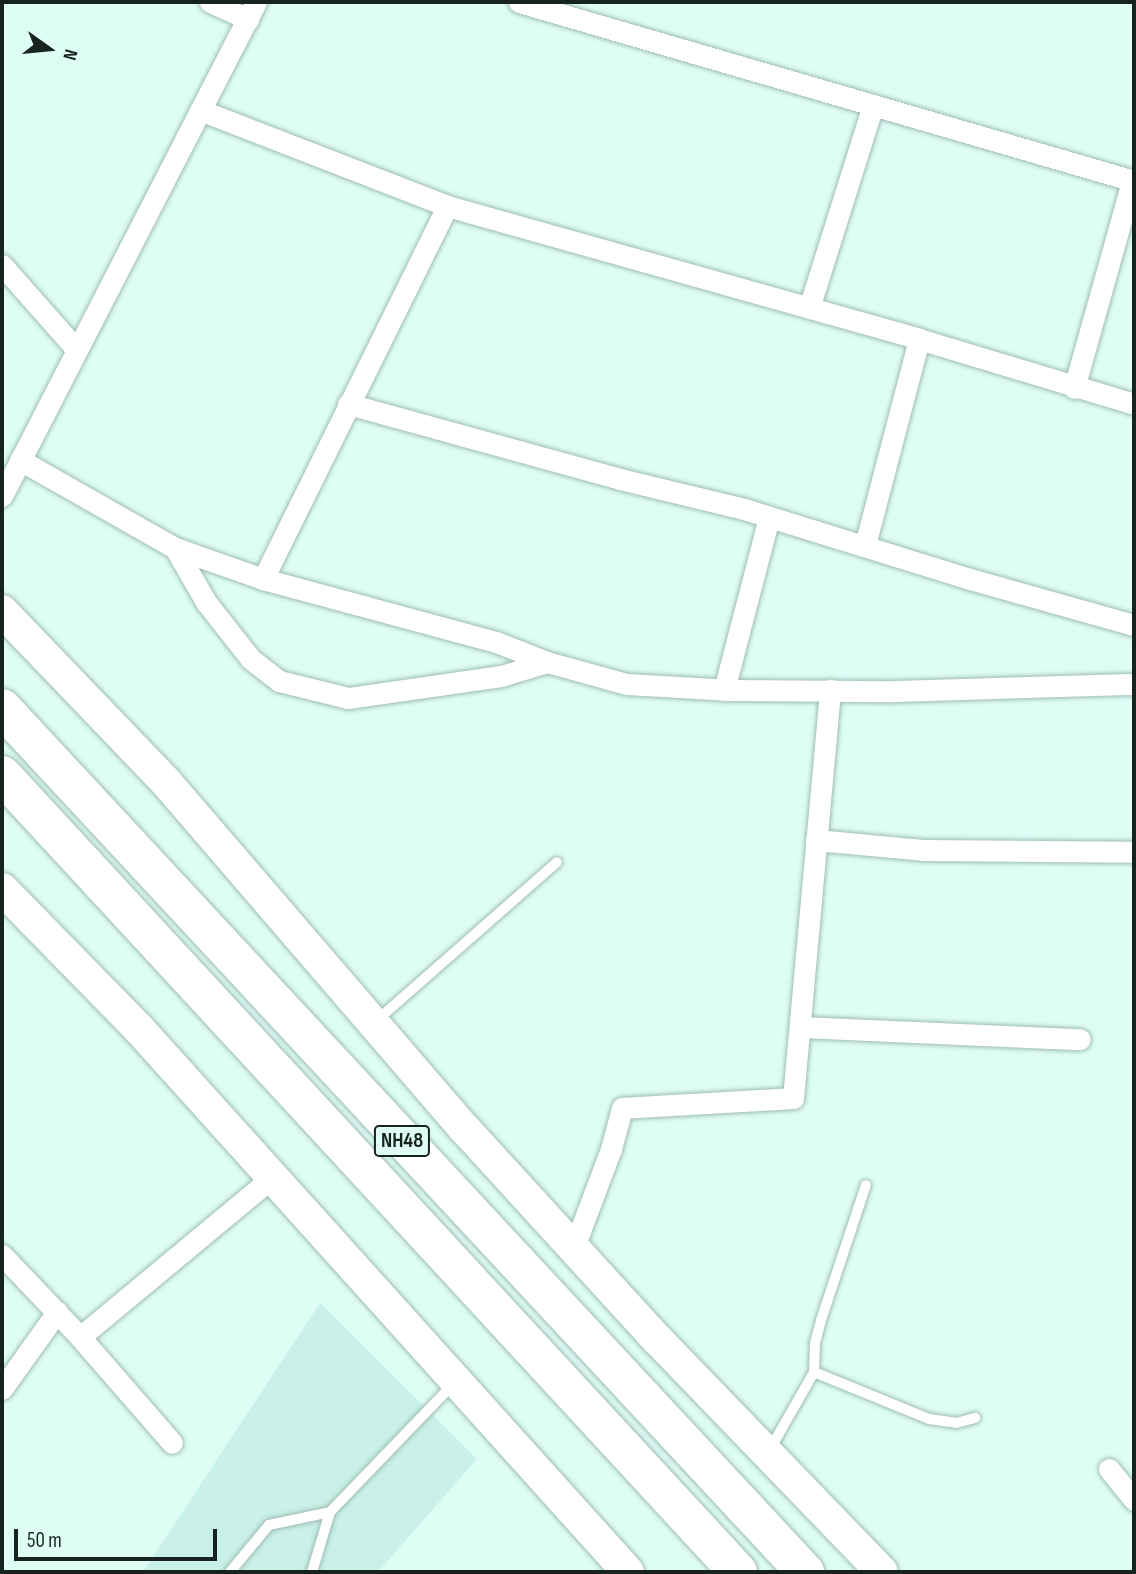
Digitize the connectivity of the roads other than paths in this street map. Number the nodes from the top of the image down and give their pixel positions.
1 (210, 2) edge
2 (519, 2) edge
3 (252, 10) edge
4 (873, 105) junction
5 (200, 110) junction
6 (1133, 181) edge
7 (447, 206) junction
8 (2, 265) edge
9 (809, 308) junction
10 (919, 339) junction
11 (77, 350) junction
12 (1074, 388) junction
13 (348, 404) junction
14 (1134, 404) edge
15 (20, 460) junction
16 (2, 496) edge
17 (769, 517) junction
18 (865, 545) junction
19 (175, 548) junction
20 (263, 579) junction
21 (2, 611) edge
22 (1134, 625) edge
23 (547, 662) junction
24 (1134, 684) edge
25 (724, 690) junction
26 (830, 690) junction
27 (2, 708) edge
28 (2, 775) edge
29 (817, 840) junction
30 (1134, 852) edge
31 (557, 862) dead end
32 (2, 889) edge
33 (375, 1022) junction
34 (800, 1027) junction
35 (1080, 1039) dead end
36 (273, 1177) junction
37 (866, 1185) dead end
38 (574, 1247) junction
39 (2, 1255) edge
40 (57, 1312) junction
41 (80, 1337) junction
42 (814, 1372) junction
43 (456, 1381) junction
44 (2, 1390) edge
45 (975, 1418) dead end
46 (172, 1443) dead end
47 (768, 1454) junction
48 (1109, 1469) dead end
49 (1134, 1500) edge
50 (330, 1512) junction
51 (230, 1572) edge
52 (312, 1572) edge
53 (628, 1572) edge
54 (738, 1572) edge
55 (805, 1572) edge
56 (882, 1572) edge

1 - 3 street
2 - 4 street
3 - 5 street
4 - 6 street
4 - 9 street
5 - 7 street
5 - 11 street
6 - 12 street
7 - 9 street
7 - 13 street
8 - 11 street
9 - 10 street
10 - 12 street
10 - 18 street
11 - 15 street
12 - 14 street
13 - 17 street
13 - 20 street
15 - 16 street
15 - 19 street
17 - 18 street
17 - 25 street
18 - 22 street
19 - 20 street
19 - 23 street
20 - 23 street
21 - 33 main road
23 - 25 street
24 - 26 street
25 - 26 street
26 - 29 street
27 - 55 highway, NH48
28 - 54 highway, NH48
29 - 30 street
29 - 34 street
31 - 33 lane
32 - 36 main road
33 - 38 main road
34 - 35 street
34 - 38 street
36 - 41 street
36 - 43 main road
37 - 42 lane
38 - 47 main road
39 - 40 street
40 - 41 street
40 - 44 street
41 - 46 street
42 - 45 lane
42 - 47 lane
43 - 50 lane
43 - 53 main road
47 - 56 main road
48 - 49 street
50 - 51 lane
50 - 52 lane

